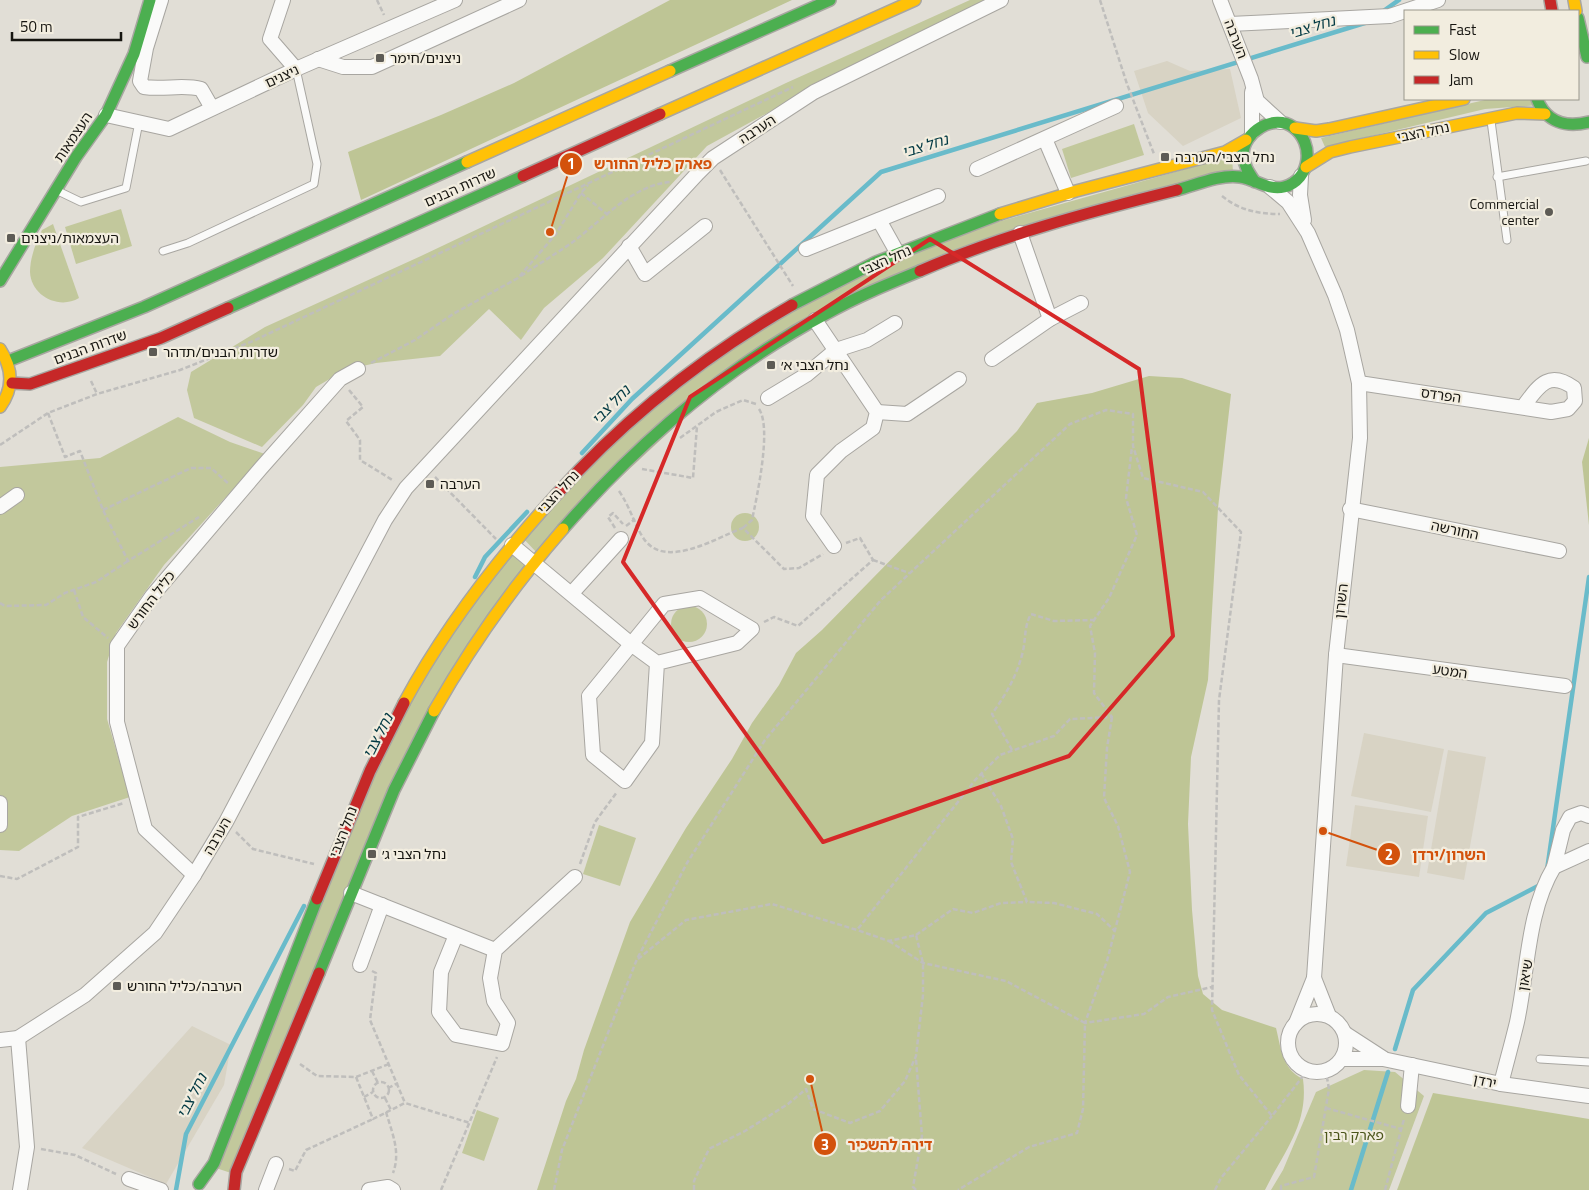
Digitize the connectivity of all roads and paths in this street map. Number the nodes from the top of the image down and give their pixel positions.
1 (150, 0) edge
2 (162, 0) edge
3 (284, 0) edge
4 (455, 0) edge
5 (519, 0) edge
6 (830, 0) edge
7 (915, 0) edge
8 (1001, 0) edge
9 (1100, 0) edge
10 (1220, 0) edge
11 (1438, 0) edge
12 (1408, 10) edge
13 (1404, 11) edge
14 (1579, 23) edge
15 (1230, 24) junction
16 (1585, 56) edge
17 (318, 59) junction
18 (296, 69) junction
19 (1251, 79) junction
20 (794, 87) dead end
21 (1460, 100) edge
22 (1538, 100) edge
23 (1116, 106) dead end
24 (212, 108) junction
25 (1546, 114) junction
26 (106, 115) junction
27 (1491, 118) junction
28 (139, 122) junction
29 (1280, 122) junction
30 (1589, 122) edge
31 (1295, 128) junction
32 (1249, 136) junction
33 (1045, 139) junction
34 (713, 158) junction
35 (1586, 160) dead end
36 (977, 169) dead end
37 (1160, 169) junction
38 (1303, 172) junction
39 (1497, 177) junction
40 (676, 181) dead end
41 (1211, 181) junction
42 (591, 182) junction
43 (1256, 182) junction
44 (1270, 187) junction
45 (56, 190) junction
46 (580, 193) junction
47 (1068, 193) junction
48 (938, 196) dead end
49 (1297, 214) junction
50 (608, 215) junction
51 (879, 220) junction
52 (704, 226) dead end
53 (1020, 233) junction
54 (1308, 233) junction
55 (1507, 240) dead end
56 (629, 246) junction
57 (806, 249) dead end
58 (163, 251) dead end
59 (898, 254) junction
60 (518, 278) junction
61 (0, 280) edge
62 (802, 300) junction
63 (1081, 303) dead end
64 (1050, 319) junction
65 (815, 320) junction
66 (895, 323) dead end
67 (0, 349) edge
68 (836, 350) junction
69 (992, 359) dead end
70 (8, 361) junction
71 (358, 369) joint
72 (340, 379) junction
73 (959, 379) dead end
74 (12, 383) junction
75 (1359, 383) junction
76 (768, 398) joint
77 (0, 407) edge
78 (1523, 407) dead end
79 (877, 412) junction
80 (48, 413) junction
81 (764, 416) dead end
82 (697, 426) junction
83 (675, 442) dead end
84 (0, 445) edge
85 (1133, 446) junction
86 (643, 464) dead end
87 (425, 468) junction
88 (610, 478) junction
89 (624, 485) dead end
90 (406, 488) junction
91 (619, 491) junction
92 (240, 493) junction
93 (17, 495) dead end
94 (0, 508) edge
95 (1350, 509) junction
96 (104, 510) junction
97 (200, 517) dead end
98 (635, 519) junction
99 (743, 528) junction
100 (621, 539) joint
101 (834, 546) junction
102 (509, 547) junction
103 (1559, 552) dead end
104 (873, 560) junction
105 (128, 561) junction
106 (535, 564) junction
107 (910, 573) junction
108 (74, 590) junction
109 (572, 593) junction
110 (0, 603) edge
111 (1094, 620) junction
112 (752, 629) junction
113 (631, 644) junction
114 (117, 646) junction
115 (1336, 655) junction
116 (657, 663) junction
117 (1565, 686) dead end
118 (1112, 717) junction
119 (1012, 750) junction
120 (981, 773) junction
121 (625, 781) junction
122 (0, 803) edge
123 (120, 804) dead end
124 (1589, 816) edge
125 (226, 822) junction
126 (0, 825) edge
127 (1589, 851) edge
128 (1554, 867) junction
129 (329, 869) junction
130 (194, 875) junction
131 (0, 876) edge
132 (575, 877) joint
133 (351, 893) junction
134 (1027, 902) junction
135 (382, 905) junction
136 (857, 930) junction
137 (1115, 931) junction
138 (456, 935) junction
139 (916, 935) junction
140 (889, 941) junction
141 (495, 950) junction
142 (637, 960) junction
143 (922, 963) junction
144 (360, 965) joint
145 (1314, 978) junction
146 (1212, 987) junction
147 (1329, 1016) junction
148 (1085, 1023) junction
149 (1296, 1023) junction
150 (1346, 1034) junction
151 (18, 1038) junction
152 (0, 1040) edge
153 (502, 1044) junction
154 (286, 1055) junction
155 (916, 1056) junction
156 (1343, 1059) junction
157 (1383, 1059) junction
158 (1540, 1059) dead end
159 (1589, 1062) edge
160 (389, 1064) junction
161 (1412, 1065) junction
162 (372, 1071) junction
163 (1307, 1071) junction
164 (1326, 1072) junction
165 (356, 1077) junction
166 (378, 1083) junction
167 (398, 1083) junction
168 (1501, 1084) junction
169 (388, 1088) junction
170 (373, 1092) junction
171 (1589, 1096) edge
172 (385, 1097) junction
173 (364, 1098) junction
174 (405, 1103) junction
175 (1408, 1106) joint
176 (1326, 1108) junction
177 (391, 1110) junction
178 (386, 1112) junction
179 (1272, 1116) junction
180 (373, 1119) junction
181 (470, 1123) junction
182 (1401, 1129) junction
183 (27, 1147) junction
184 (276, 1164) joint
185 (129, 1180) joint
186 (227, 1186) edge
187 (196, 1187) edge
188 (390, 1188) edge
189 (20, 1190) edge
190 (161, 1190) edge
191 (266, 1190) edge
192 (369, 1190) edge
193 (441, 1190) edge
194 (554, 1190) edge
195 (694, 1190) edge
196 (916, 1190) edge
197 (958, 1190) edge
198 (1215, 1190) edge
199 (1281, 1190) edge
200 (1385, 1190) edge

1 - 26 street, העצמאות
2 - 24 street
3 - 18 street
4 - 17 street, ניצנים
5 - 17 street
6 - 70 street, שדרות הבנים
7 - 74 street, שדרות הבנים
8 - 34 street, הערבה
9 - 37 path
10 - 15 street, הערבה
11 - 12 street
13 - 15 street
14 - 16 street
15 - 19 street, הערבה
17 - 18 street, ניצנים
18 - 24 street, ניצנים
18 - 58 lane
19 - 29 street, הערבה
19 - 32 street, הערבה
20 - 42 path
21 - 31 street, נחל הצבי
22 - 25 street
23 - 33 street
24 - 28 street, ניצנים
25 - 27 street, נחל הצבי
25 - 30 street
26 - 28 street, ניצנים
26 - 45 street, העצמאות
27 - 38 street, נחל הצבי
27 - 39 lane
28 - 45 lane
29 - 31 street
29 - 32 street
31 - 38 street
32 - 37 street, נחל הצבי
32 - 43 street
33 - 36 street
33 - 47 street
34 - 56 street, הערבה
34 - 62 path
35 - 39 lane
37 - 47 street, נחל הצבי
38 - 44 street
38 - 54 street, השרון
39 - 55 lane
40 - 50 path
41 - 43 street, נחל הצבי
41 - 49 path
41 - 53 street, נחל הצבי
42 - 46 path
42 - 80 path
43 - 44 street
44 - 49 street, השרון
45 - 61 street, העצמאות
46 - 50 path
46 - 60 path
47 - 59 street, נחל הצבי
48 - 51 street
49 - 54 street, השרון
50 - 60 path
51 - 57 street
51 - 59 street
52 - 56 street
53 - 64 street
53 - 65 street, נחל הצבי
54 - 75 street, השרון
56 - 87 street, הערבה
59 - 62 street, נחל הצבי
60 - 71 path
62 - 102 street, נחל הצבי
63 - 64 street
64 - 69 street
65 - 68 street
65 - 88 street, נחל הצבי
66 - 68 street
67 - 70 street
68 - 76 street
68 - 79 street
70 - 74 street
71 - 72 street, כליל החורש
72 - 90 path
72 - 92 street, כליל החורש
73 - 79 street
74 - 77 street
75 - 78 street, הפרדס
75 - 95 street, השרון
76 - 82 path
79 - 101 street
80 - 84 path
80 - 96 path
81 - 99 path
82 - 83 path
82 - 86 path
85 - 107 path
85 - 111 path
85 - 146 path
87 - 90 street, הערבה
87 - 102 path
88 - 91 path
88 - 106 street, נחל הצבי
89 - 91 path
90 - 125 street, הערבה
91 - 98 path
92 - 96 path
92 - 114 street, כליל החורש
93 - 94 street
95 - 103 street, החורשה
95 - 115 street, השרון
96 - 105 path
97 - 105 path
98 - 99 path
98 - 100 path
99 - 101 path
100 - 109 street
101 - 104 path
102 - 106 street
102 - 129 street, נחל הצבי
104 - 107 path
104 - 112 path
105 - 108 path
106 - 109 street
106 - 133 street, נחל הצבי
107 - 142 path
108 - 110 path
108 - 114 path
109 - 113 street
111 - 118 path
111 - 119 path
112 - 113 street
112 - 116 street
113 - 116 street
113 - 121 street
114 - 130 street
115 - 117 street, המטע
115 - 145 street, השרון
116 - 121 street
118 - 119 path
118 - 137 path
119 - 120 path
120 - 134 path
120 - 136 path
121 - 132 path
122 - 126 street
123 - 131 path
124 - 128 street, שיאון
125 - 129 path
125 - 130 street, הערבה
127 - 128 street
128 - 168 street, שיאון
129 - 187 street, נחל הצבי
130 - 151 street, הערבה
132 - 141 street
133 - 135 street
133 - 154 street, נחל הצבי
134 - 137 path
134 - 139 path
135 - 138 street
135 - 144 street
136 - 140 path
136 - 142 path
137 - 148 path
138 - 141 street
138 - 153 street
139 - 140 path
139 - 143 path
140 - 143 path
141 - 153 street
142 - 194 path
143 - 148 path
143 - 155 path
144 - 160 path
145 - 147 street, השרון
145 - 149 street, השרון
146 - 148 path
146 - 179 path
147 - 149 street
147 - 150 street
148 - 197 path
149 - 163 street
150 - 156 street
150 - 157 street, ירדן
151 - 152 street, הערבה
151 - 183 street
153 - 181 path
154 - 165 path
154 - 186 street, נחל הצבי
155 - 195 path
155 - 196 path
156 - 157 street, ירדן
156 - 164 street
157 - 161 street, ירדן
158 - 159 lane
160 - 162 path
160 - 167 path
161 - 168 street, ירדן
161 - 175 street
162 - 165 path
162 - 166 path
163 - 164 street
163 - 179 path
164 - 176 path
165 - 173 path
166 - 169 path
166 - 170 path
167 - 169 path
167 - 174 path
168 - 171 street, ירדן
169 - 172 path
170 - 172 path
170 - 173 path
172 - 177 path
173 - 180 path
174 - 177 path
174 - 181 path
175 - 182 path
176 - 182 path
176 - 199 path
177 - 178 path
178 - 180 path
178 - 188 path
179 - 198 path
180 - 184 path
181 - 193 path
182 - 200 path
183 - 185 path
183 - 189 street
184 - 191 street
185 - 190 street
186 - 187 street
188 - 192 street

